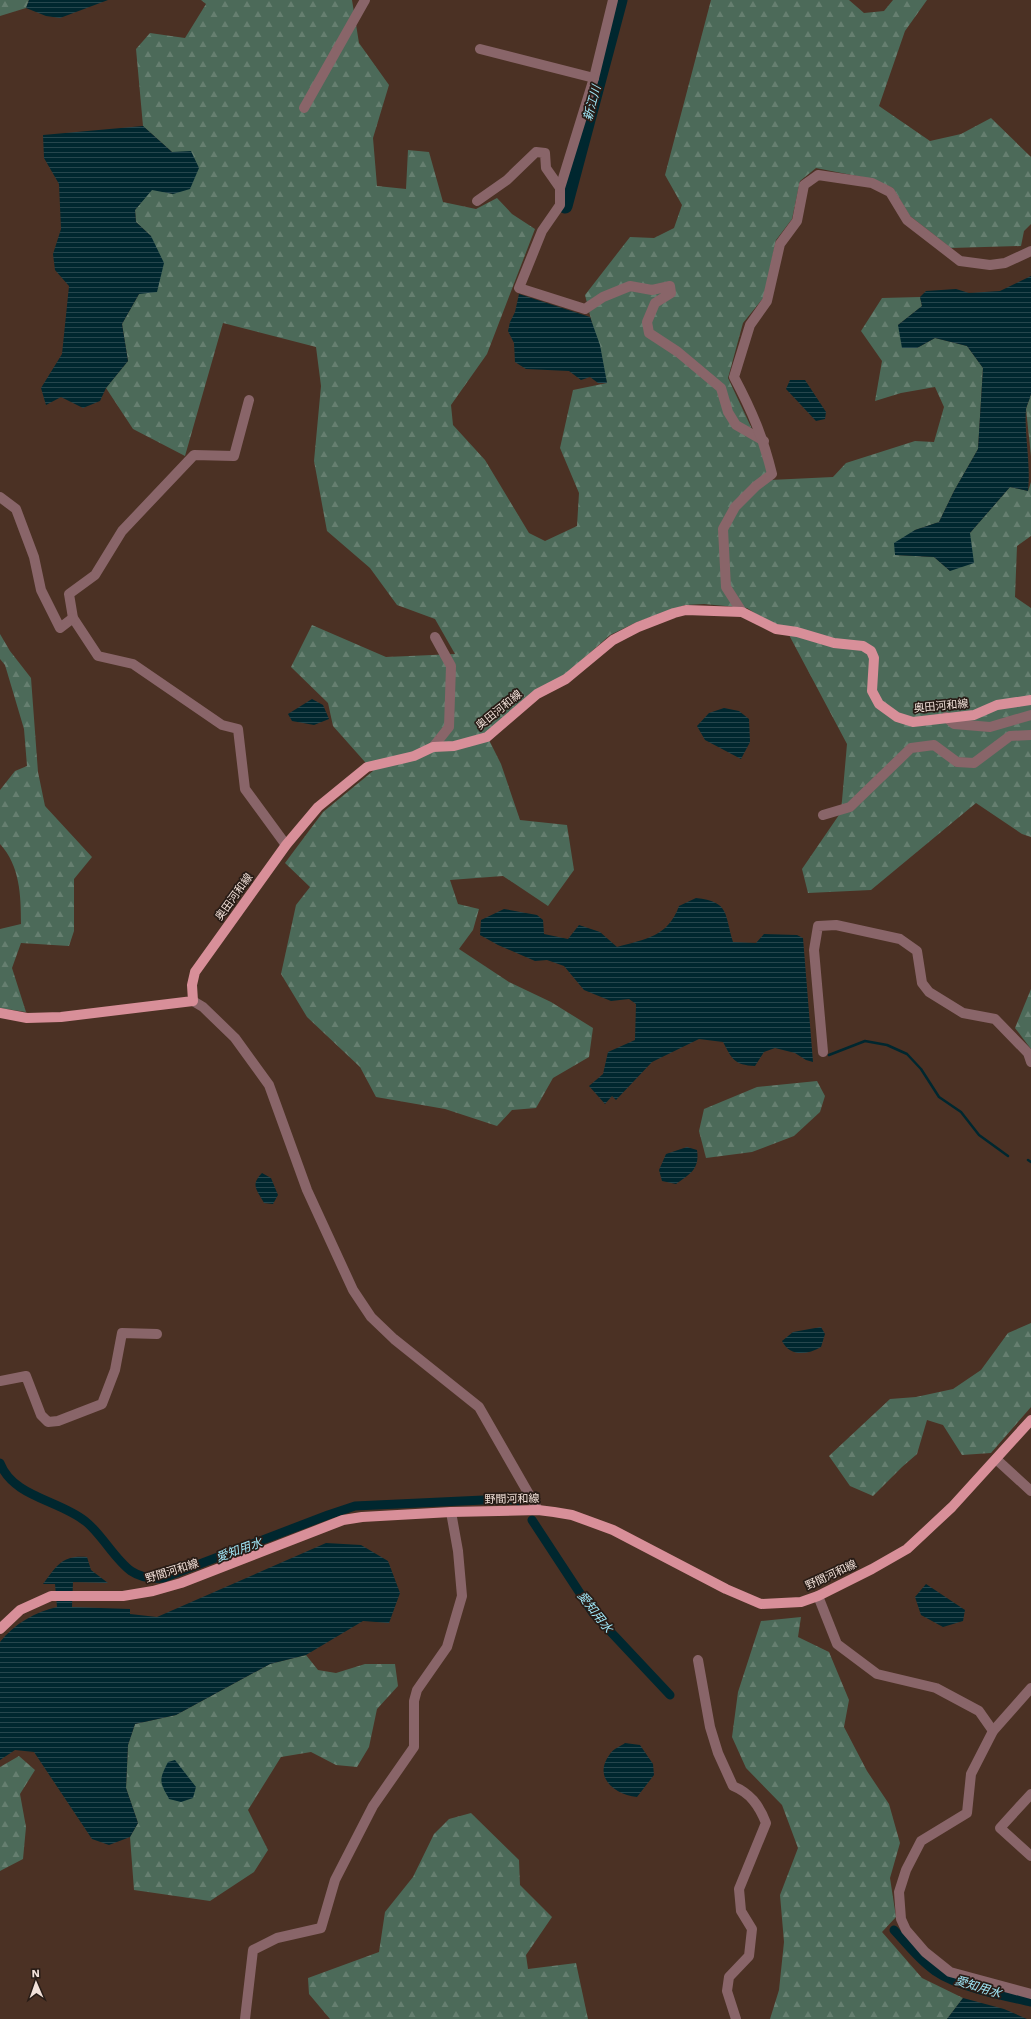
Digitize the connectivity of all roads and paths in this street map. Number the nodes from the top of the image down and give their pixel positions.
1 (365, 0) edge
2 (613, 0) edge
3 (480, 49) dead end
4 (594, 78) junction
5 (304, 108) dead end
6 (560, 188) junction
7 (477, 201) dead end
8 (1031, 251) edge
9 (249, 400) dead end
10 (764, 441) junction
11 (0, 497) edge
12 (742, 612) junction
13 (73, 618) junction
14 (435, 637) dead end
15 (1031, 700) edge
16 (1031, 715) edge
17 (946, 717) junction
18 (1031, 735) edge
19 (433, 747) junction
20 (823, 814) dead end
21 (286, 845) junction
22 (193, 1001) junction
23 (0, 1013) edge
24 (823, 1052) dead end
25 (1031, 1062) edge
26 (157, 1334) dead end
27 (0, 1381) edge
28 (1031, 1420) edge
29 (996, 1459) junction
30 (1031, 1491) edge
31 (538, 1510) junction
32 (451, 1512) junction
33 (818, 1596) junction
34 (0, 1629) edge
35 (698, 1660) dead end
36 (1031, 1688) edge
37 (993, 1731) junction
38 (1031, 1794) edge
39 (1031, 1856) edge
40 (1031, 1994) edge
41 (245, 2019) edge
42 (736, 2019) edge

1 - 5 street
2 - 4 street
3 - 4 street
4 - 6 street
6 - 7 street
6 - 10 street
8 - 10 street
9 - 13 street
10 - 12 street
11 - 13 street
12 - 17 main road, 奥田河和線
12 - 19 main road, 奥田河和線
13 - 21 street
14 - 19 street
15 - 17 main road, 奥田河和線
16 - 17 street
18 - 20 street
19 - 21 main road, 奥田河和線
21 - 22 main road, 奥田河和線
22 - 23 main road
22 - 31 street
24 - 25 street
26 - 27 street
28 - 29 main road, 野間河和線
29 - 30 street
29 - 33 main road, 野間河和線
31 - 32 main road, 野間河和線
31 - 33 main road, 野間河和線
32 - 34 main road, 野間河和線
32 - 41 street
33 - 37 street
35 - 42 street
36 - 37 street
37 - 40 street
38 - 39 street

